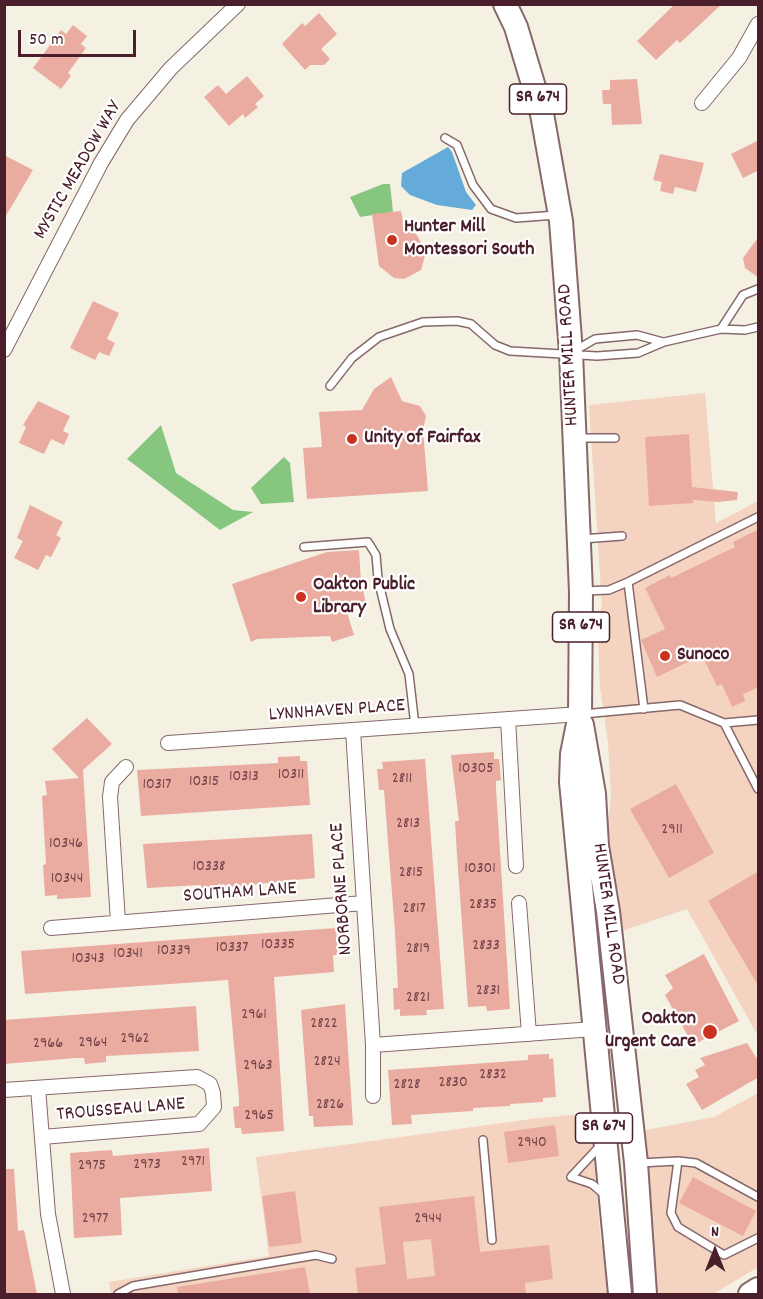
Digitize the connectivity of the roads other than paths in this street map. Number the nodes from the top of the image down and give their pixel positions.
1 (238, 4) edge
2 (505, 4) edge
3 (759, 24) edge
4 (702, 103) dead end
5 (445, 138) dead end
6 (560, 215) junction
7 (759, 289) edge
8 (759, 327) edge
9 (721, 329) junction
10 (664, 342) junction
11 (4, 350) edge
12 (571, 353) junction
13 (330, 386) dead end
14 (574, 438) junction
15 (615, 438) dead end
16 (759, 517) edge
17 (622, 536) dead end
18 (579, 539) junction
19 (304, 547) dead end
20 (628, 582) junction
21 (581, 592) junction
22 (644, 709) junction
23 (580, 714) junction
24 (508, 720) junction
25 (759, 720) edge
26 (724, 723) junction
27 (415, 726) junction
28 (353, 730) junction
29 (168, 743) dead end
30 (126, 767) dead end
31 (759, 789) edge
32 (516, 866) dead end
33 (364, 903) junction
34 (519, 903) dead end
35 (118, 922) junction
36 (51, 928) dead end
37 (600, 960) junction
38 (594, 1029) junction
39 (529, 1034) junction
40 (373, 1045) junction
41 (39, 1088) junction
42 (4, 1090) edge
43 (373, 1096) dead end
44 (42, 1137) junction
45 (605, 1137) junction
46 (483, 1140) dead end
47 (678, 1161) junction
48 (636, 1163) junction
49 (759, 1197) edge
50 (611, 1200) junction
51 (759, 1238) edge
52 (492, 1240) dead end
53 (332, 1259) dead end
54 (643, 1265) junction
55 (759, 1289) edge
56 (63, 1294) edge
57 (118, 1294) edge
58 (620, 1294) edge
59 (645, 1294) edge
60 (662, 1294) edge
61 (750, 1294) edge

1 - 11 street, MYSTIC MEADOW WAY
2 - 6 main road, HUNTER MILL ROAD / SR 674
3 - 4 street
5 - 6 lane
6 - 12 main road, HUNTER MILL ROAD / SR 674
7 - 9 lane
8 - 9 lane
9 - 10 lane
10 - 12 lane
10 - 12 lane
12 - 13 lane
12 - 14 main road, HUNTER MILL ROAD / SR 674
14 - 15 lane
14 - 18 main road, HUNTER MILL ROAD / SR 674
16 - 20 lane
17 - 18 lane
18 - 21 main road, HUNTER MILL ROAD / SR 674
19 - 27 lane
20 - 21 lane
20 - 22 lane
21 - 23 main road, HUNTER MILL ROAD / SR 674
22 - 23 lane
22 - 26 lane
23 - 24 street, LYNNHAVEN PLACE
23 - 37 main road, HUNTER MILL ROAD / SR 674
24 - 27 street, LYNNHAVEN PLACE
24 - 32 street
25 - 26 lane
26 - 31 lane
27 - 28 street, LYNNHAVEN PLACE
28 - 29 street, LYNNHAVEN PLACE
28 - 33 street, NORBORNE PLACE
30 - 35 street
33 - 35 street, SOUTHAM LANE
33 - 40 street, NORBORNE PLACE
34 - 39 street
35 - 36 street, SOUTHAM LANE
37 - 38 main road, HUNTER MILL ROAD / SR 674
37 - 48 main road, HUNTER MILL ROAD / SR 674
38 - 39 street
38 - 45 main road, HUNTER MILL ROAD / SR 674
39 - 40 street
40 - 43 street, NORBORNE PLACE
41 - 42 street, TROUSSEAU LANE
41 - 44 street, TROUSSEAU LANE
41 - 44 street, TROUSSEAU LANE
44 - 56 street, TROUSSEAU LANE
45 - 50 main road, HUNTER MILL ROAD / SR 674
45 - 50 lane
46 - 52 lane
47 - 48 lane
47 - 49 lane
47 - 51 lane
48 - 54 main road, HUNTER MILL ROAD / SR 674
50 - 58 main road, HUNTER MILL ROAD / SR 674
53 - 57 lane
54 - 59 main road, HUNTER MILL ROAD / SR 674
54 - 60 main road
55 - 61 main road

